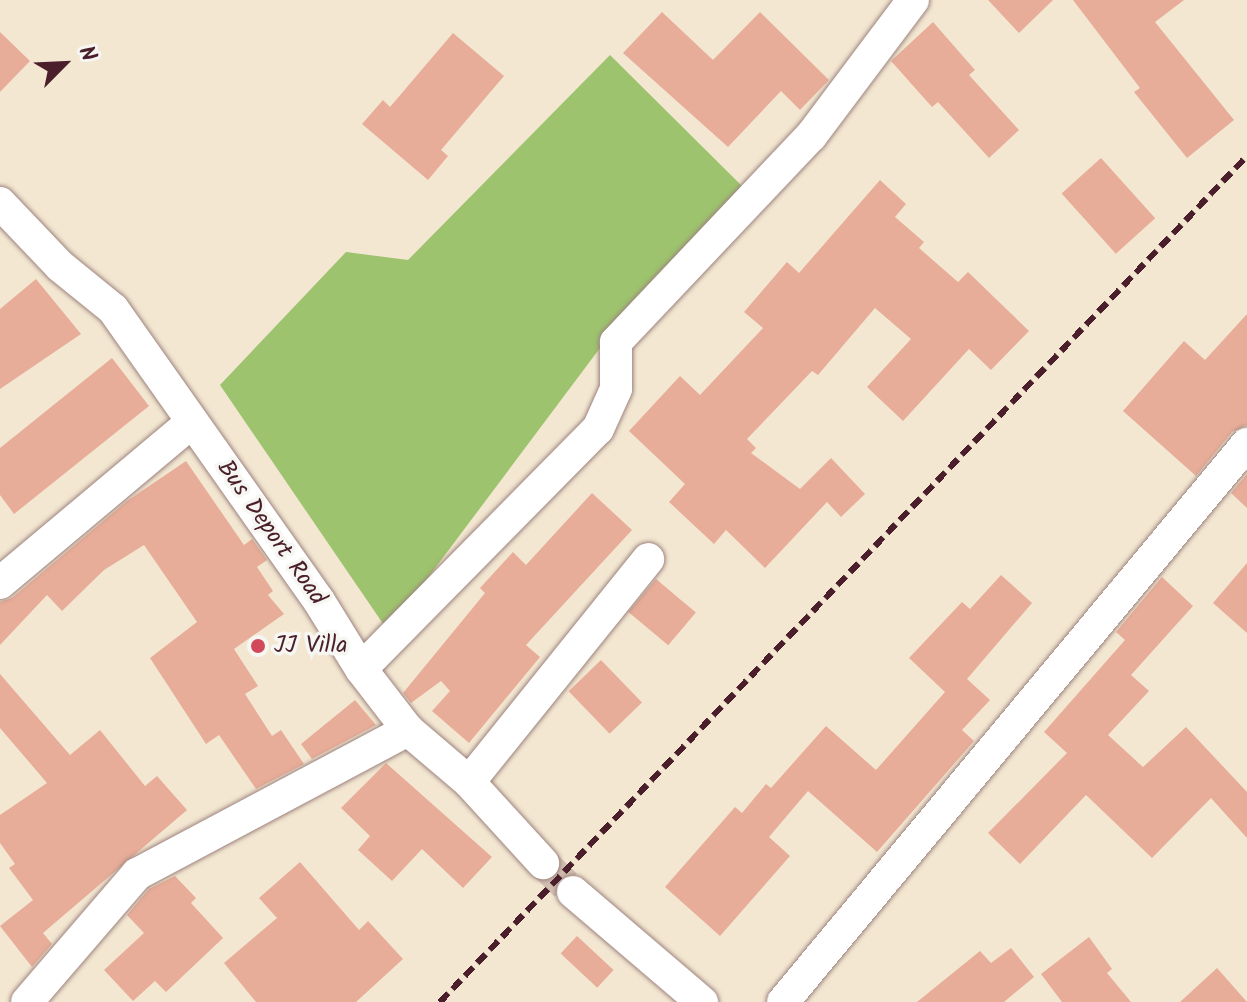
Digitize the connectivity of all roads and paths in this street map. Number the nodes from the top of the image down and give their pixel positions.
1 (913, 0) edge
2 (0, 203) edge
3 (192, 422) junction
4 (1247, 444) edge
5 (648, 559) dead end
6 (0, 583) edge
7 (361, 669) junction
8 (408, 730) junction
9 (469, 782) junction
10 (543, 863) tunnel mouth
11 (573, 892) tunnel mouth
12 (27, 1002) edge
13 (702, 1002) edge
14 (783, 1002) edge

1 - 7 street
2 - 3 street, Bus Deport Road
3 - 6 street
3 - 7 street, Bus Deport Road
4 - 14 street
5 - 9 street
7 - 8 street, Bus Deport Road
8 - 9 street, Bus Deport Road
8 - 12 street
9 - 10 street, Bus Deport Road
11 - 13 street

